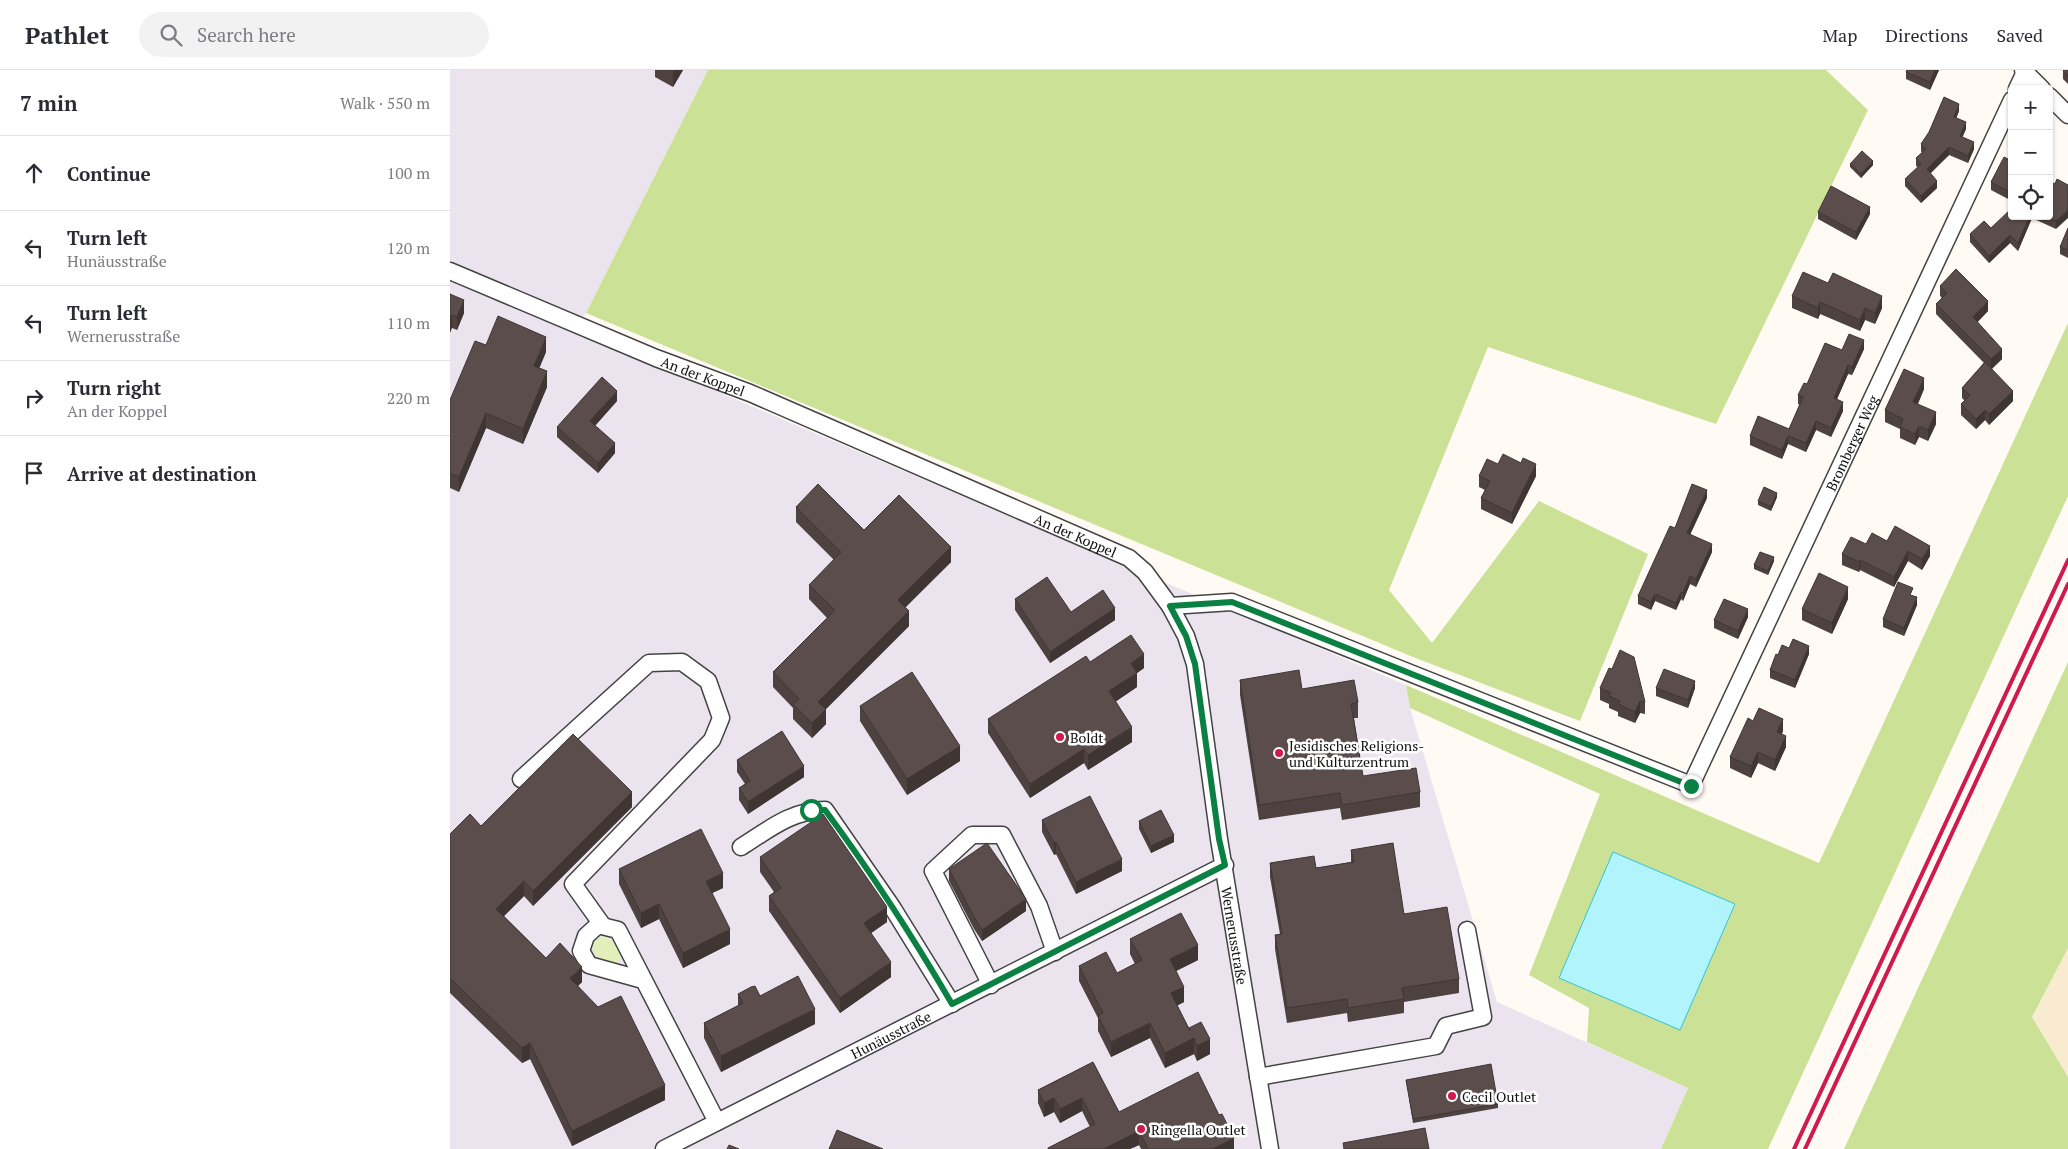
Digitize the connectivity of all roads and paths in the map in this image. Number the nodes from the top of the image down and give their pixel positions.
1 (2024, 71) edge
2 (2019, 85) edge
3 (2038, 85) edge
4 (2053, 100) edge
5 (2008, 109) edge
6 (2068, 115) edge
7 (450, 271) edge
8 (1170, 606) junction
9 (521, 779) dead end
10 (741, 847) dead end
11 (1225, 865) junction
12 (604, 926) junction
13 (1468, 930) dead end
14 (1055, 952) junction
15 (643, 980) junction
16 (991, 985) junction
17 (952, 1004) junction
18 (1258, 1077) junction
19 (717, 1122) junction
20 (664, 1149) edge
21 (1270, 1149) edge

1 - 2 street
1 - 3 street
4 - 6 street
5 - 8 street, Bromberger Weg
7 - 8 street, An der Koppel
8 - 11 street, Wernerusstraße
9 - 12 street
10 - 17 street
11 - 14 street, Hunäusstraße
11 - 18 street, Wernerusstraße
12 - 15 street
12 - 15 street
13 - 18 street
14 - 16 street, Hunäusstraße
14 - 16 street
15 - 19 street
16 - 17 street, Hunäusstraße
17 - 19 street, Hunäusstraße
18 - 21 street, Wernerusstraße
19 - 20 street, Hunäusstraße

